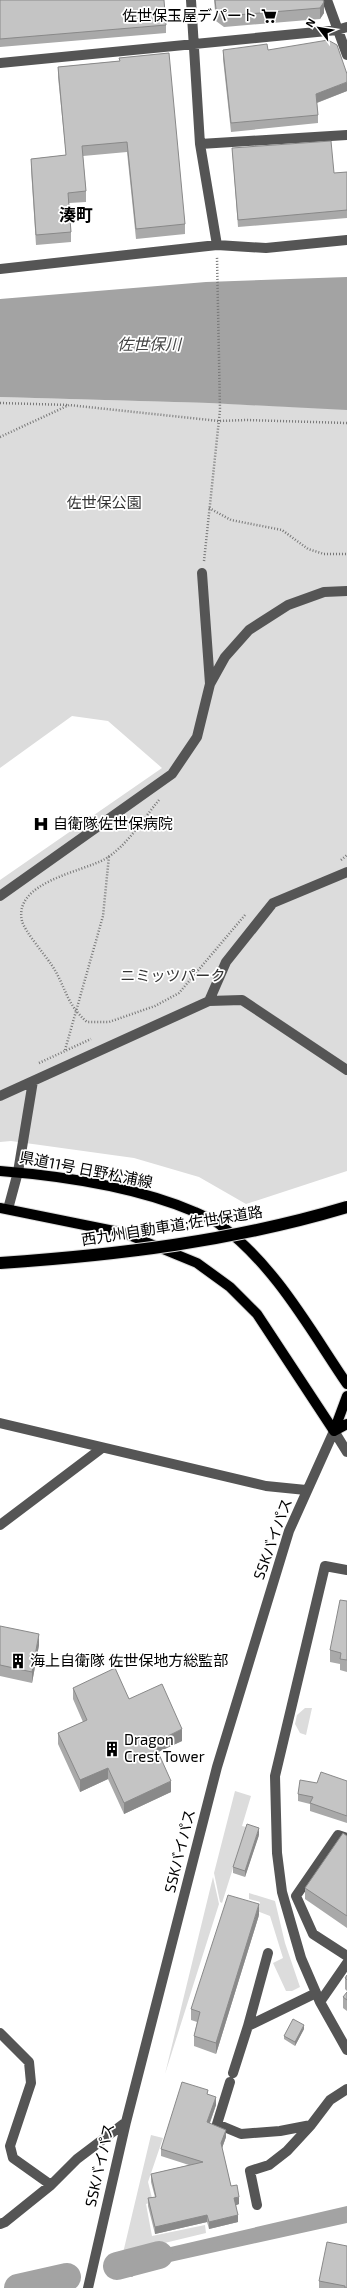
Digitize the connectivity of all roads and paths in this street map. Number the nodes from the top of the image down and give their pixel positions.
1 (190, 0) edge
2 (327, 0) edge
3 (342, 29) edge
4 (194, 44) junction
5 (347, 55) edge
6 (0, 63) edge
7 (347, 135) edge
8 (200, 144) junction
9 (347, 240) edge
10 (217, 245) junction
11 (0, 269) edge
12 (0, 403) edge
13 (69, 404) junction
14 (219, 421) junction
15 (347, 423) edge
16 (0, 438) edge
17 (209, 508) junction
18 (347, 554) edge
19 (202, 574) joint
20 (347, 591) edge
21 (210, 684) junction
22 (347, 855) edge
23 (109, 856) dead end
24 (337, 863) dead end
25 (347, 872) edge
26 (0, 896) edge
27 (246, 914) dead end
28 (209, 1001) junction
29 (76, 1012) junction
30 (65, 1050) dead end
31 (347, 1070) edge
32 (32, 1081) junction
33 (0, 1096) edge
34 (0, 1170) edge
35 (18, 1172) junction
36 (347, 1207) edge
37 (4, 1209) edge
38 (0, 1263) edge
39 (347, 1384) edge
40 (347, 1396) edge
41 (0, 1423) edge
42 (347, 1424) edge
43 (334, 1431) junction
44 (102, 1448) junction
45 (347, 1452) edge
46 (306, 1490) junction
47 (0, 1524) edge
48 (347, 1570) edge
49 (347, 1838) edge
50 (312, 1934) junction
51 (296, 1940) junction
52 (268, 1953) dead end
53 (347, 1956) edge
54 (347, 1963) edge
55 (318, 1997) junction
56 (248, 2026) junction
57 (0, 2033) edge
58 (347, 2050) edge
59 (347, 2089) edge
60 (126, 2122) junction
61 (311, 2126) junction
62 (51, 2185) junction
63 (257, 2205) dead end
64 (0, 2224) edge
65 (88, 2288) edge

1 - 4 street
2 - 3 street
3 - 4 street
3 - 5 street
4 - 6 street
4 - 8 street
7 - 8 street
8 - 10 street
9 - 10 street
10 - 11 street
10 - 14 path
12 - 13 path
13 - 14 path
13 - 16 path
14 - 15 path
14 - 17 path
17 - 18 path
17 - 19 path
19 - 21 street
20 - 21 street
21 - 26 street
22 - 24 path
23 - 29 path
25 - 28 street
27 - 29 path
28 - 31 street
28 - 32 street
29 - 30 path
32 - 33 street
32 - 35 street
34 - 35 main road, 県道11号 日野松浦線
35 - 37 street
35 - 39 main road, 県道11号 日野松浦線
36 - 38 highway, 西九州自動車道;佐世保道路, bridge
37 - 43 main road
40 - 43 main road
41 - 44 street
42 - 43 main road
43 - 45 street
43 - 46 street, SSKバイパス
44 - 46 street
44 - 47 street
46 - 60 street, SSKバイパス
48 - 51 street
49 - 50 street
50 - 51 street
50 - 53 street
51 - 55 street
52 - 56 street
54 - 55 street
55 - 56 street
55 - 58 street
56 - 61 street
57 - 62 street
59 - 61 street
60 - 62 street
60 - 65 street, SSKバイパス
61 - 63 street
62 - 64 street

